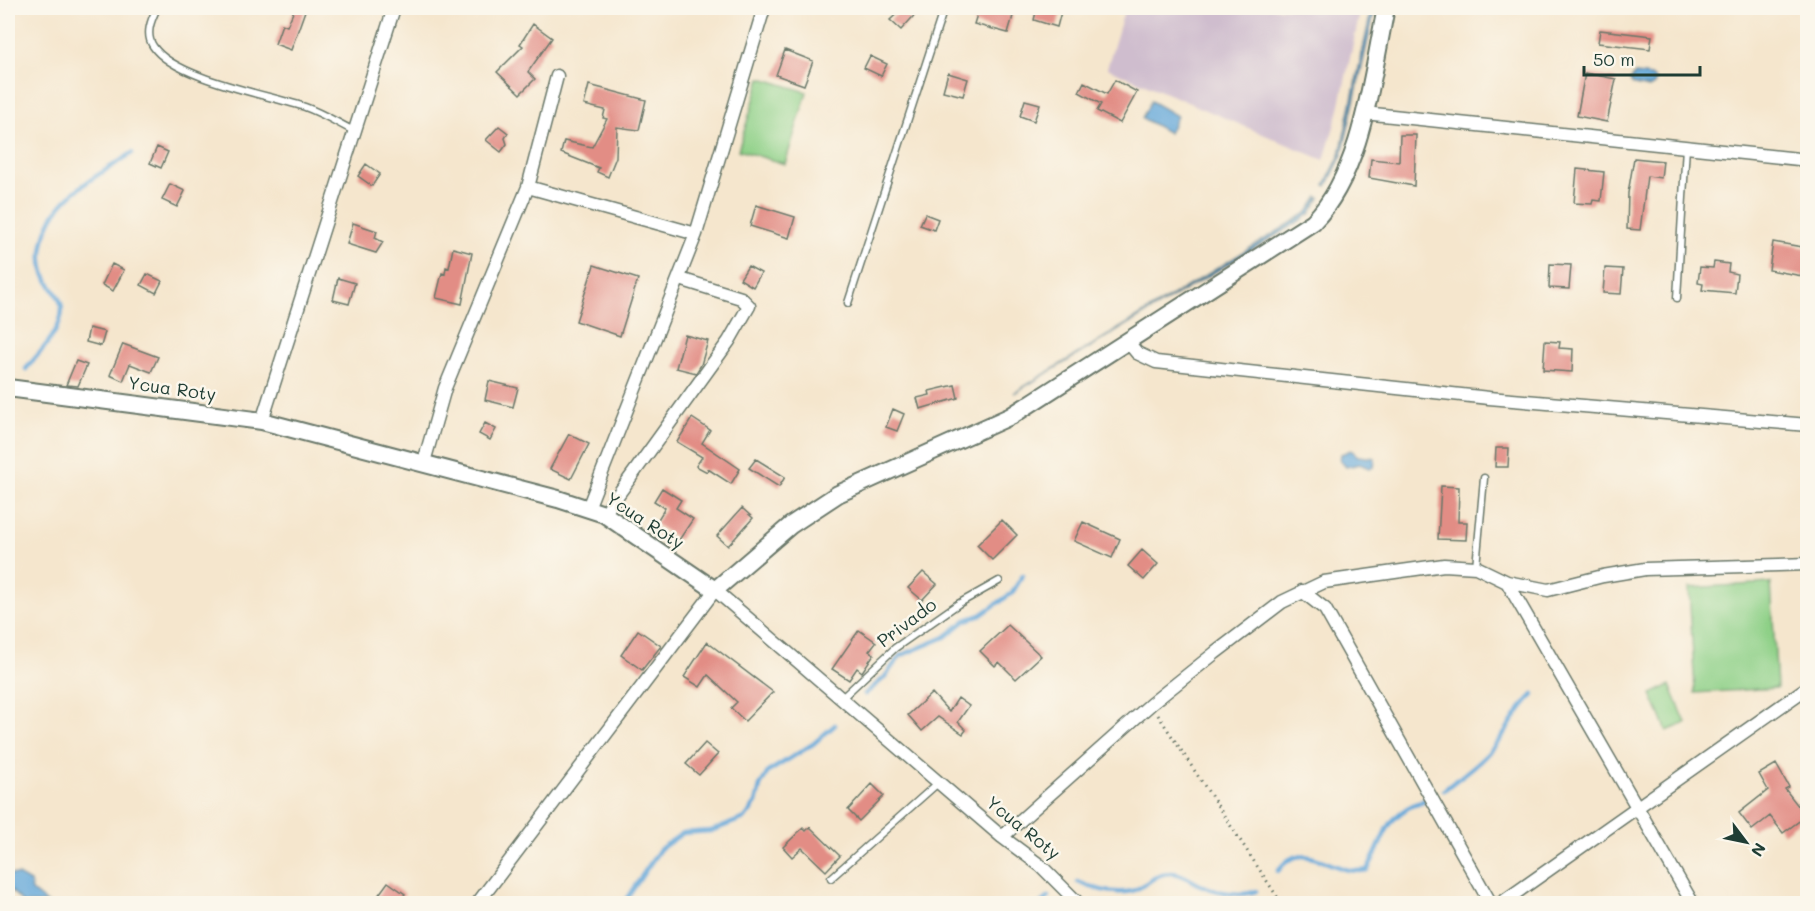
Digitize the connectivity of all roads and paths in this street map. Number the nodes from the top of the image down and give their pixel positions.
1 (157, 8) edge
2 (394, 8) edge
3 (764, 8) edge
4 (944, 8) edge
5 (1386, 8) edge
6 (557, 76) dead end
7 (1364, 113) junction
8 (354, 131) junction
9 (1686, 147) junction
10 (1808, 160) edge
11 (528, 187) junction
12 (696, 234) junction
13 (680, 279) junction
14 (1677, 298) dead end
15 (848, 303) dead end
16 (1128, 342) junction
17 (8, 388) edge
18 (262, 421) junction
19 (1808, 425) edge
20 (424, 462) junction
21 (1484, 478) dead end
22 (588, 508) junction
23 (604, 514) junction
24 (1808, 564) edge
25 (1476, 567) junction
26 (999, 580) dead end
27 (1507, 582) junction
28 (715, 590) junction
29 (1302, 591) junction
30 (1808, 687) edge
31 (840, 699) junction
32 (1151, 704) junction
33 (938, 783) junction
34 (1637, 808) junction
35 (1002, 837) junction
36 (831, 878) dead end
37 (477, 903) edge
38 (1079, 903) edge
39 (1282, 903) edge
40 (1491, 903) edge
41 (1500, 903) edge
42 (1693, 903) edge

1 - 8 lane
2 - 8 street
3 - 12 street
4 - 15 lane
5 - 7 street
6 - 11 street
7 - 9 street
7 - 16 street
8 - 18 street
9 - 10 street
9 - 14 lane
11 - 12 street
11 - 20 street
12 - 13 street
13 - 22 street
13 - 23 street
16 - 19 street
16 - 28 street
17 - 18 street, Ycua Roty
18 - 20 street, Ycua Roty
20 - 22 street, Ycua Roty
21 - 25 lane
22 - 23 street, Ycua Roty
23 - 28 street, Ycua Roty
24 - 27 street
25 - 27 street
25 - 29 street
26 - 31 lane, Privado
27 - 34 street
28 - 31 street, Ycua Roty
28 - 37 street
29 - 32 street
29 - 40 street
30 - 34 street
31 - 33 street, Ycua Roty
32 - 35 street
32 - 39 path
33 - 35 street, Ycua Roty
33 - 36 lane
34 - 41 street
34 - 42 street
35 - 38 street, Ycua Roty

